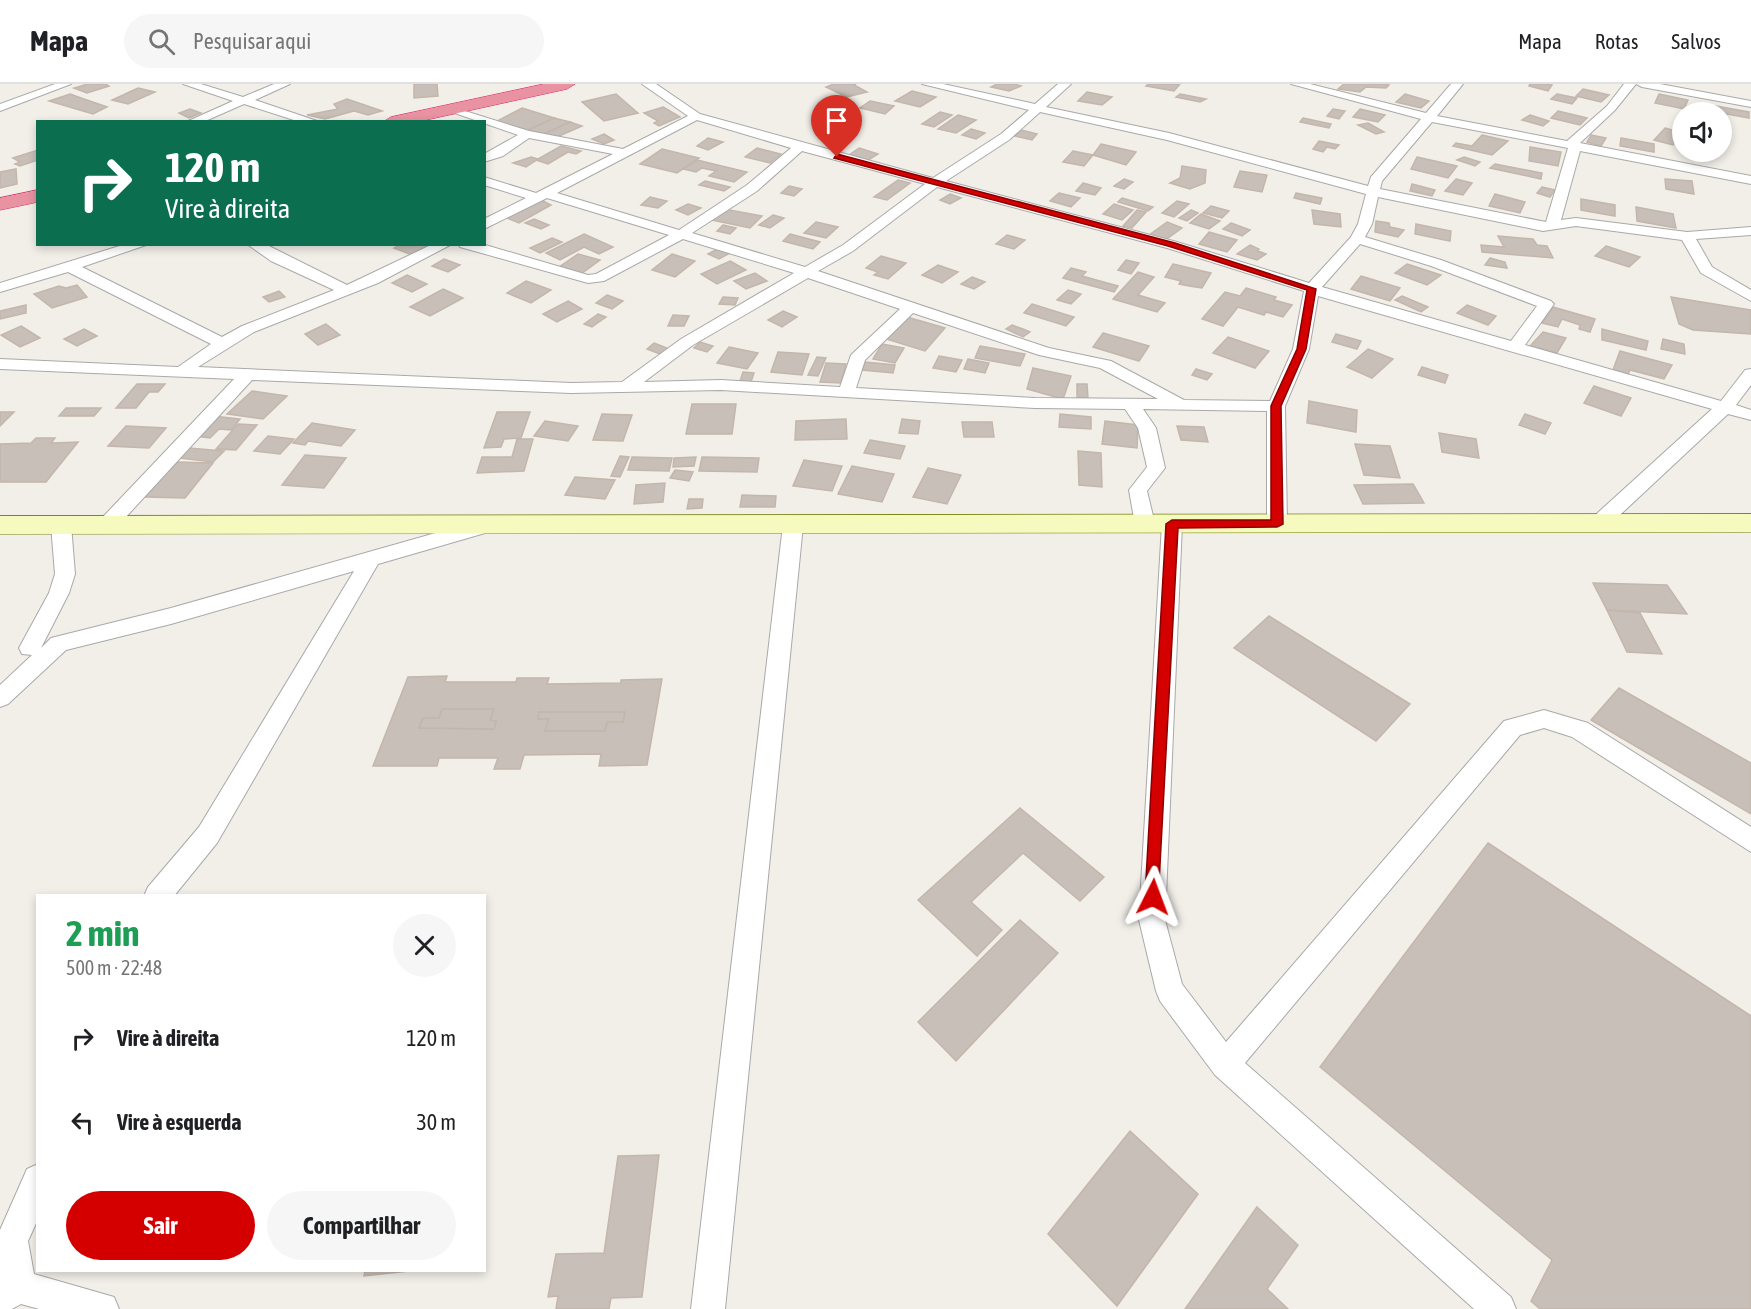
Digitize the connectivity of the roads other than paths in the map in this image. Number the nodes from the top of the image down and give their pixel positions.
1 (65, 84) edge
2 (189, 84) edge
3 (284, 84) edge
4 (567, 84) edge
5 (648, 84) edge
6 (928, 84) edge
7 (1065, 84) edge
8 (1298, 84) edge
9 (1457, 84) edge
10 (1630, 84) edge
11 (1642, 84) edge
12 (247, 99) junction
13 (1751, 104) edge
14 (1038, 106) junction
15 (0, 108) edge
16 (449, 109) junction
17 (696, 116) junction
18 (1426, 117) junction
19 (197, 120) edge
20 (308, 120) edge
21 (400, 120) edge
22 (483, 120) edge
23 (486, 121) edge
24 (527, 134) junction
25 (1575, 146) junction
26 (800, 147) junction
27 (627, 153) junction
28 (486, 157) edge
29 (1751, 180) edge
30 (486, 182) edge
31 (936, 182) junction
32 (1372, 191) junction
33 (36, 196) edge
34 (543, 196) junction
35 (0, 204) edge
36 (486, 224) edge
37 (1552, 227) junction
38 (1751, 231) edge
39 (682, 234) junction
40 (1687, 236) junction
41 (1357, 239) junction
42 (136, 246) edge
43 (257, 246) edge
44 (441, 246) edge
45 (472, 246) edge
46 (70, 267) junction
47 (809, 273) junction
48 (0, 288) edge
49 (1312, 289) junction
50 (348, 291) junction
51 (1751, 296) edge
52 (911, 306) junction
53 (222, 344) junction
54 (1516, 346) junction
55 (0, 364) edge
56 (184, 370) junction
57 (249, 373) junction
58 (1751, 374) edge
59 (625, 388) junction
60 (848, 391) junction
61 (1131, 405) junction
62 (1183, 405) junction
63 (1276, 406) junction
64 (1726, 406) junction
65 (1751, 415) edge
66 (1599, 523) junction
67 (1751, 523) edge
68 (1145, 524) junction
69 (1172, 524) junction
70 (1277, 524) junction
71 (0, 525) edge
72 (61, 525) junction
73 (107, 525) junction
74 (486, 525) junction
75 (794, 525) junction
76 (372, 557) junction
77 (59, 644) junction
78 (0, 699) edge
79 (1751, 841) edge
80 (159, 894) edge
81 (1225, 1065) junction
82 (36, 1184) edge
83 (6, 1250) edge
84 (10, 1292) edge
85 (102, 1309) edge
86 (708, 1309) edge
87 (1499, 1309) edge

1 - 15 street
2 - 12 street
3 - 12 street
4 - 16 highway
5 - 17 street
6 - 14 street
7 - 14 street
8 - 18 street
9 - 18 street
10 - 25 street
11 - 13 street
12 - 19 street
12 - 20 street
14 - 31 street
14 - 32 street
16 - 21 highway
16 - 22 street
17 - 26 street
17 - 27 street
18 - 25 street
18 - 32 street
23 - 24 street
24 - 27 street
24 - 28 street
25 - 29 street
25 - 37 street
26 - 31 street
26 - 39 street
27 - 34 street
30 - 34 street
31 - 47 street
31 - 49 street
32 - 37 street
32 - 41 street
33 - 35 highway
34 - 36 street
34 - 39 street
37 - 40 street
38 - 40 street
39 - 45 street
39 - 47 street
40 - 51 street
41 - 49 street
41 - 54 street
42 - 46 street
43 - 50 street
44 - 50 street
46 - 48 street
46 - 53 street
47 - 52 street
47 - 59 street
49 - 54 street
49 - 63 street
50 - 53 street
52 - 60 street
52 - 62 street
53 - 56 street
54 - 64 street
55 - 56 street
56 - 57 street
57 - 59 street
57 - 73 street
58 - 64 street
59 - 60 street
60 - 61 street
61 - 62 street
61 - 68 street
62 - 63 street
63 - 70 street
64 - 65 street
64 - 66 street
66 - 67 main road
66 - 70 main road
68 - 69 main road
68 - 75 main road
69 - 70 main road
69 - 81 street
71 - 72 main road
72 - 73 main road
72 - 77 street
73 - 74 main road
74 - 75 main road
74 - 76 street
75 - 86 street
76 - 77 street
76 - 80 street
77 - 78 street
79 - 81 street
81 - 87 street
82 - 83 street
83 - 84 street
84 - 85 street

